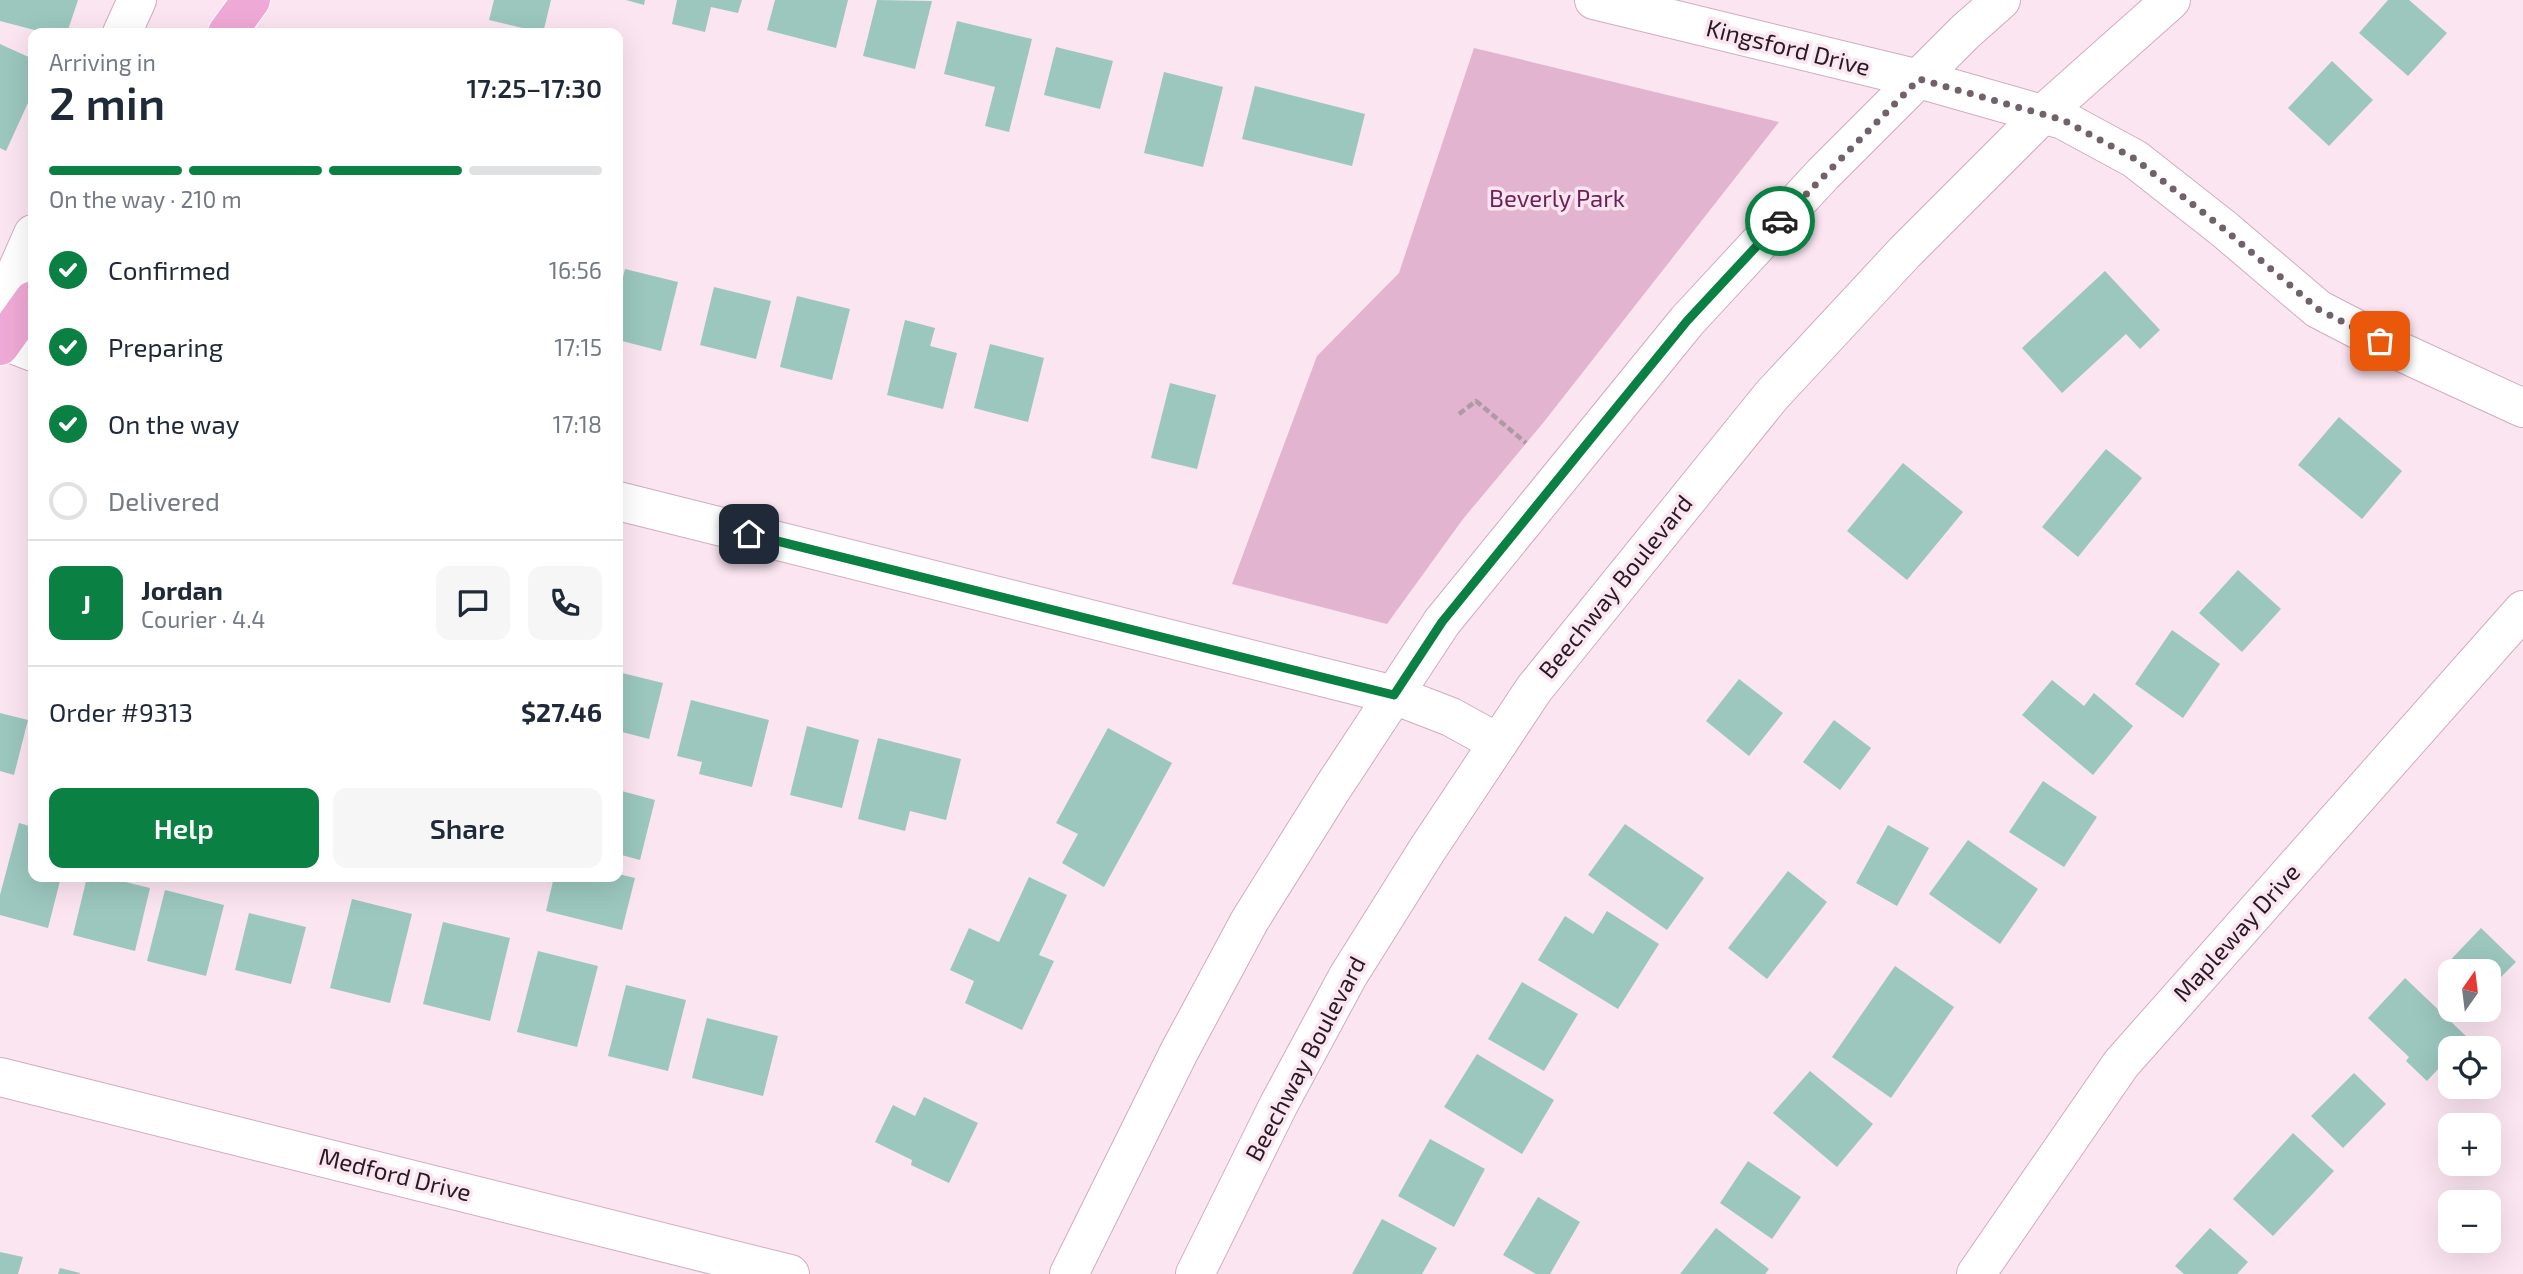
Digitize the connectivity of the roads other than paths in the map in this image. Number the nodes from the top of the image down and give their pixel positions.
1 (137, 0) edge
2 (251, 0) edge
3 (1594, 0) edge
4 (2001, 0) edge
5 (2171, 0) edge
6 (124, 28) edge
7 (231, 28) edge
8 (1919, 79) junction
9 (2043, 114) junction
10 (28, 255) edge
11 (28, 308) edge
12 (9, 337) edge
13 (2523, 408) edge
14 (623, 502) edge
15 (2523, 610) edge
16 (1394, 695) junction
17 (1498, 743) junction
18 (0, 1077) edge
19 (790, 1274) edge
20 (1069, 1274) edge
21 (1195, 1274) edge
22 (1976, 1274) edge

1 - 6 street
2 - 7 main road
3 - 8 street, Kingsford Drive
4 - 8 street
5 - 9 street, Beechway Boulevard
8 - 9 street, Kingsford Drive
8 - 16 street
9 - 13 street, Kingsford Drive
9 - 17 street, Beechway Boulevard
10 - 12 street
11 - 12 main road
14 - 16 street
15 - 22 street, Mapleway Drive
16 - 17 street
16 - 20 street
17 - 21 street, Beechway Boulevard
18 - 19 street, Medford Drive

